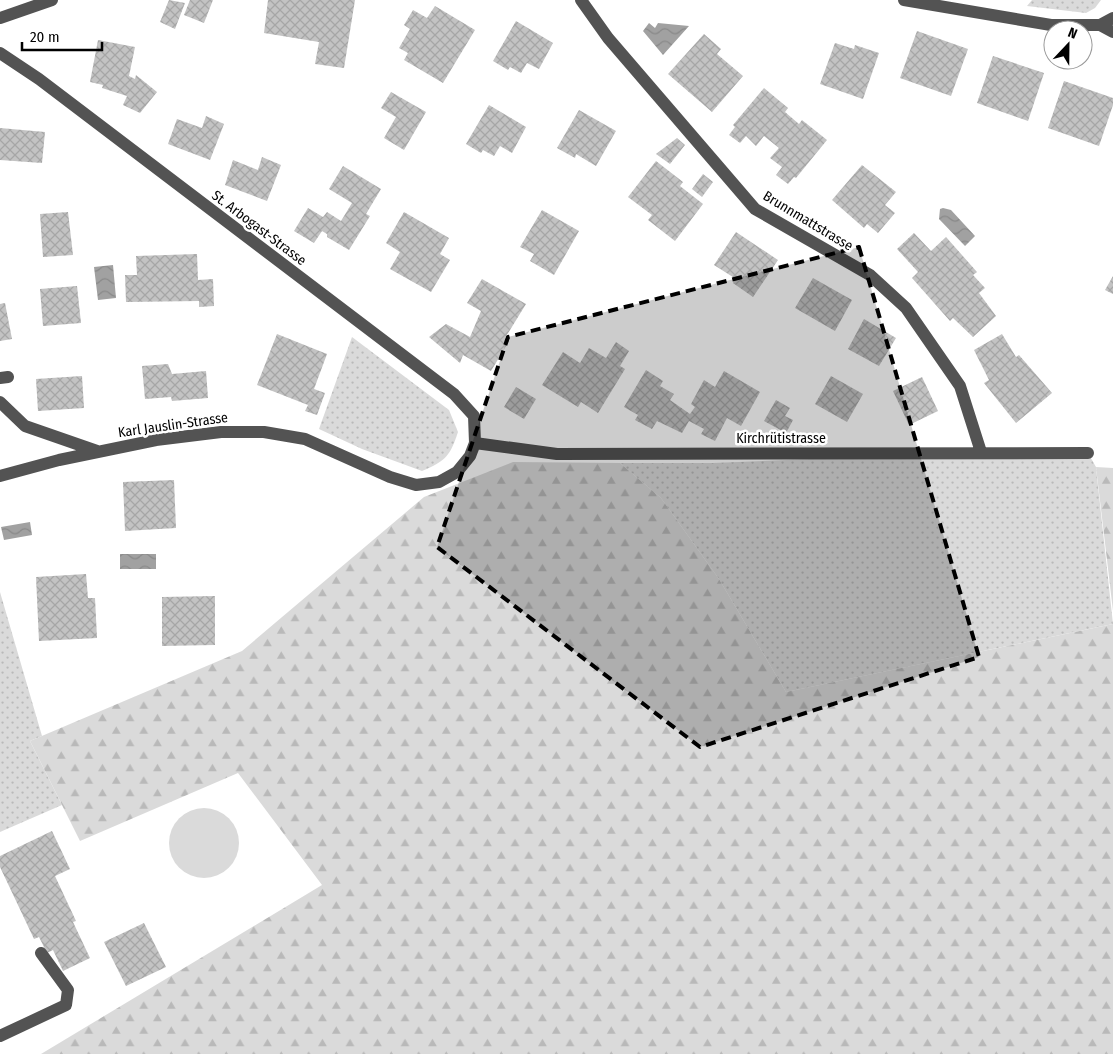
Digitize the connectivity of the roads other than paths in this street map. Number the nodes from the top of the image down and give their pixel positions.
1 (52, 0) edge
2 (580, 0) edge
3 (904, 0) edge
4 (0, 18) edge
5 (1113, 18) edge
6 (1100, 26) junction
7 (1113, 32) edge
8 (0, 53) edge
9 (0, 402) edge
10 (475, 443) junction
11 (99, 452) junction
12 (981, 452) junction
13 (1088, 453) dead end
14 (0, 476) edge
15 (41, 953) dead end
16 (0, 1036) edge

1 - 4 street
2 - 12 street, Brunnmattstrasse
3 - 6 street
5 - 6 street
6 - 7 street
8 - 10 street, St. Arbogast-Strasse
9 - 11 street
10 - 11 street, Karl Jauslin-Strasse
10 - 12 street, Kirchrütistrasse
11 - 14 street, Karl Jauslin-Strasse
12 - 13 street, Kirchrütistrasse
15 - 16 street

